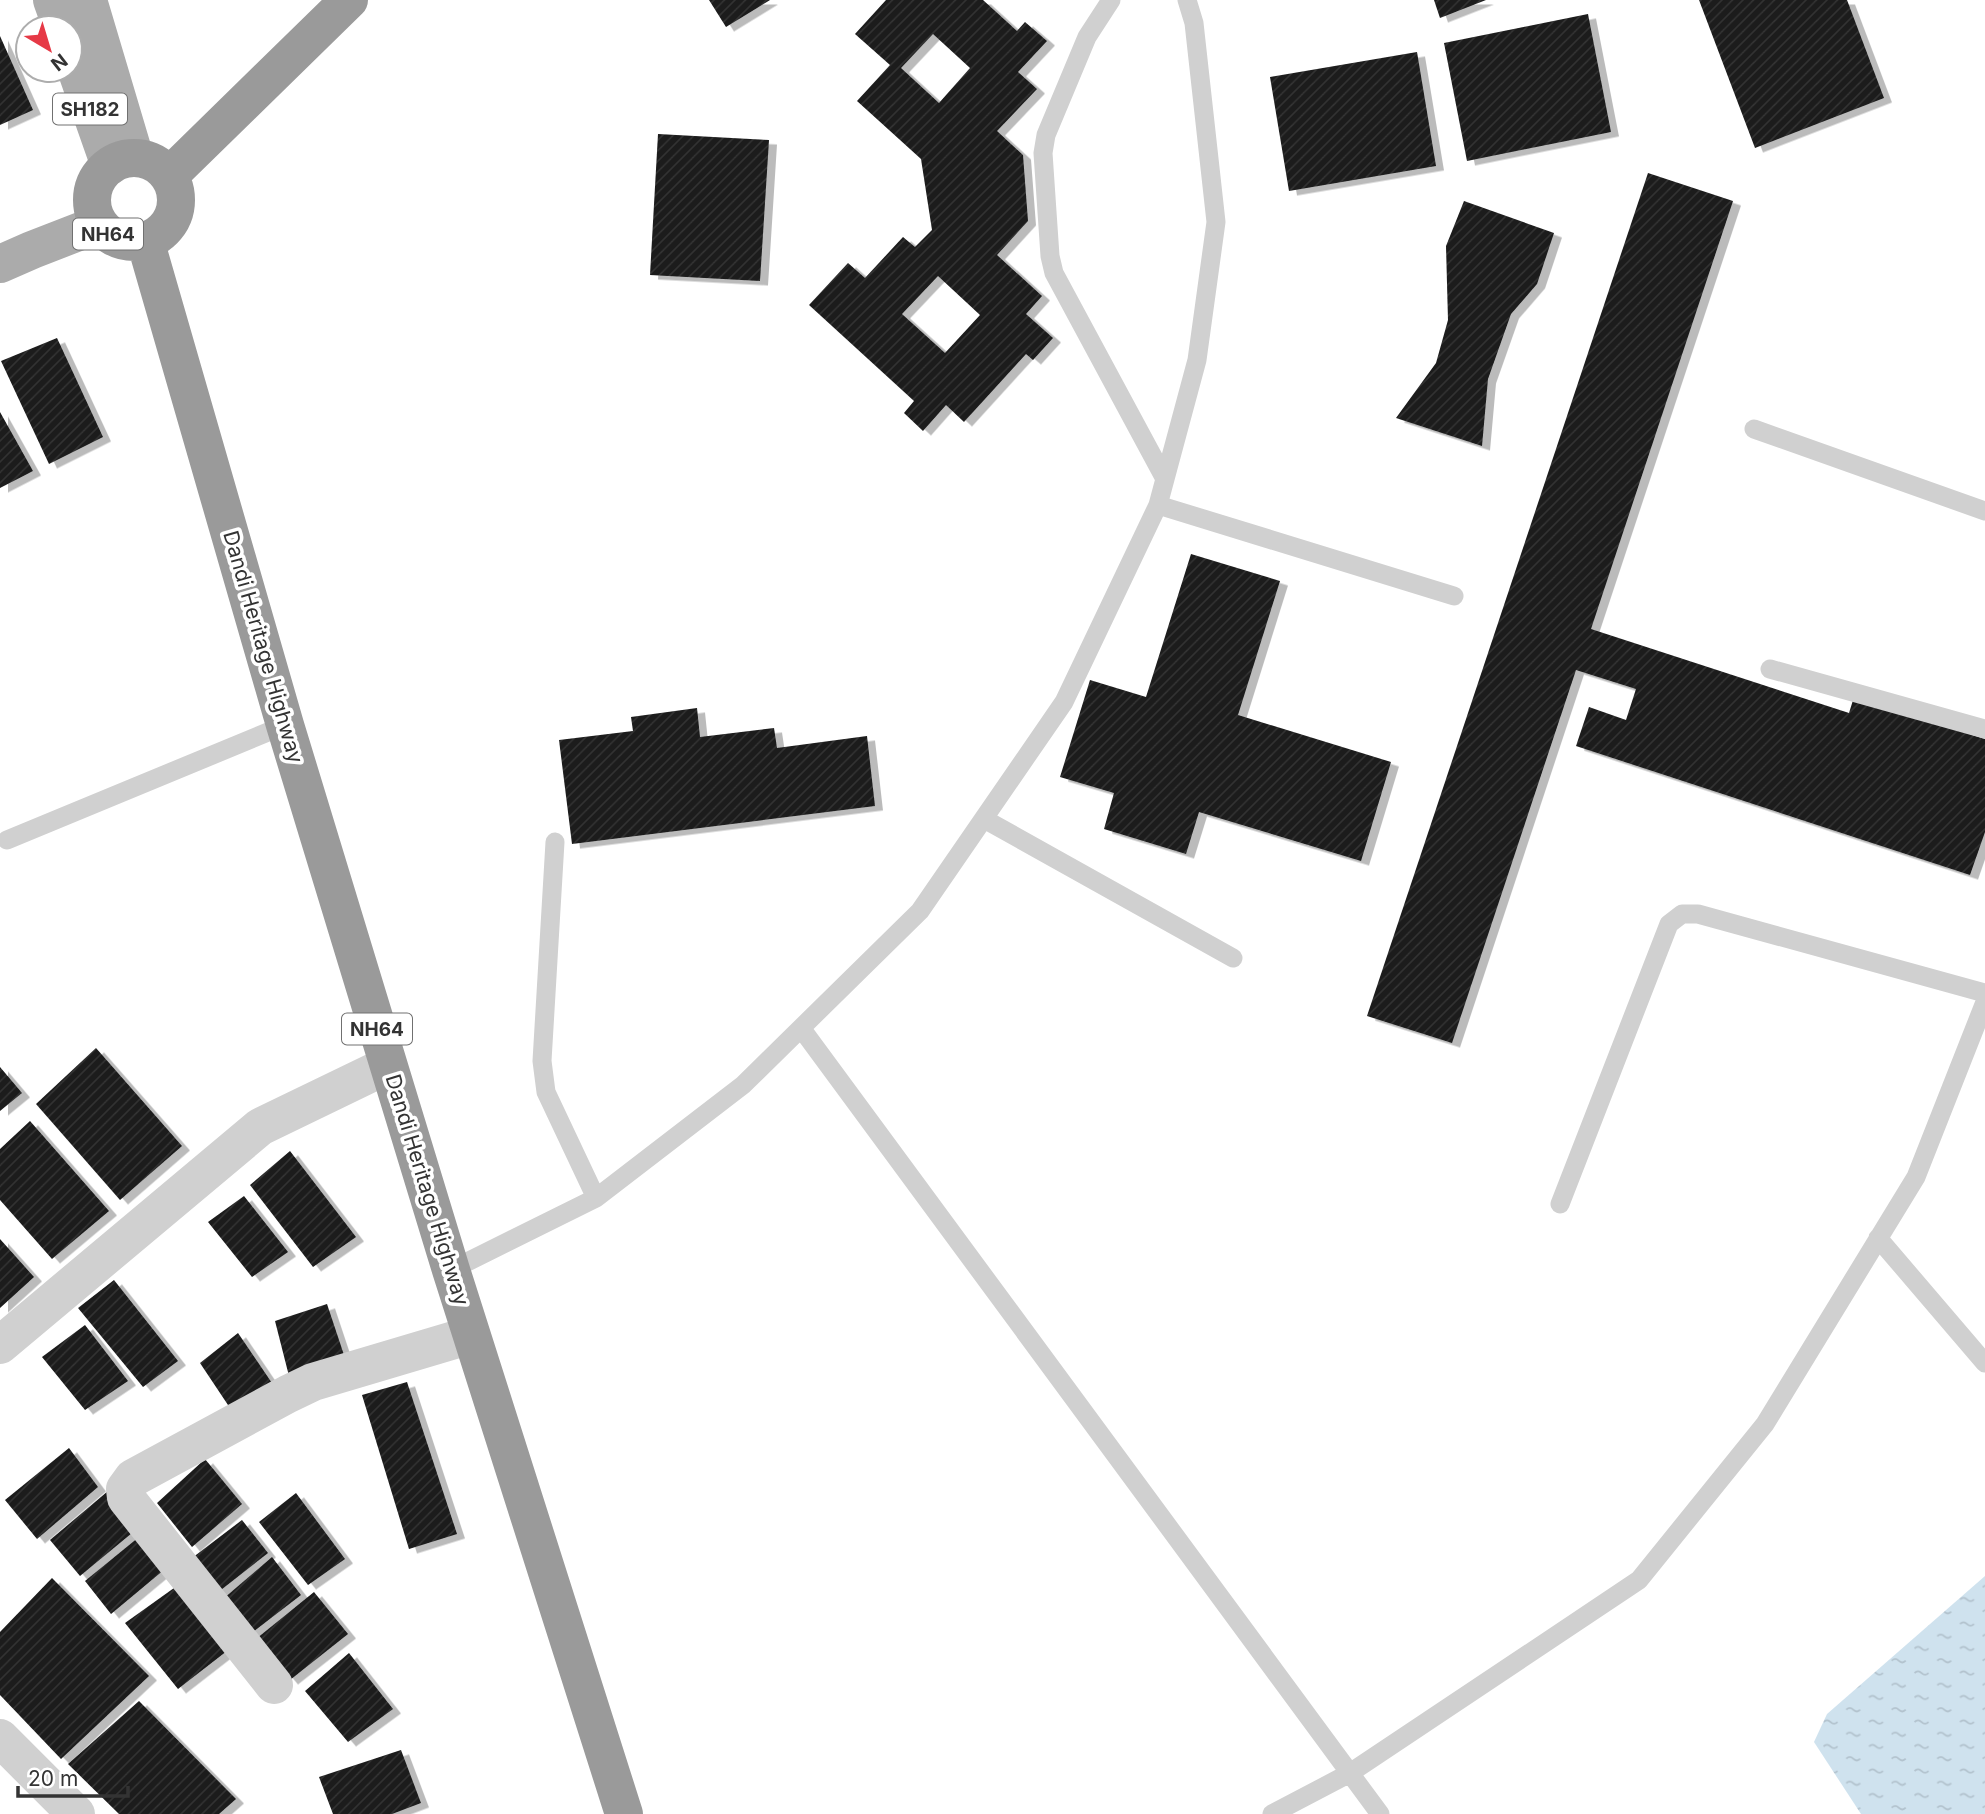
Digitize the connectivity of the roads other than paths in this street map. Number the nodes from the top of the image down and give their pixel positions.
1 (88, 0) edge
2 (349, 0) edge
3 (1111, 0) edge
4 (1187, 0) edge
5 (84, 82) edge
6 (122, 162) junction
7 (169, 176) junction
8 (99, 224) junction
9 (145, 240) junction
10 (0, 264) edge
11 (1754, 429) dead end
12 (1165, 480) junction
13 (1158, 505) junction
14 (1985, 511) edge
15 (1454, 596) dead end
16 (1770, 669) dead end
17 (285, 725) junction
18 (1985, 729) edge
19 (984, 819) junction
20 (6, 840) dead end
21 (555, 842) dead end
22 (1233, 958) dead end
23 (1985, 993) edge
24 (1985, 1002) edge
25 (801, 1028) junction
26 (388, 1065) junction
27 (596, 1198) junction
28 (1560, 1204) dead end
29 (1878, 1238) junction
30 (451, 1270) junction
31 (471, 1335) junction
32 (0, 1345) edge
33 (1985, 1363) edge
34 (274, 1685) dead end
35 (0, 1738) edge
36 (1350, 1773) junction
37 (76, 1814) edge
38 (624, 1814) edge
39 (1272, 1814) edge
40 (1380, 1814) edge

1 - 6 main road, SH182
2 - 7 highway
3 - 12 lane
4 - 12 lane
5 - 6 main road, SH182
6 - 7 highway
6 - 8 highway, NH64
7 - 9 highway, NH64
8 - 9 highway, NH64
8 - 10 main road
9 - 17 highway, Dandi Heritage Highway / NH64
11 - 14 lane
12 - 13 lane
13 - 15 lane
13 - 19 lane
16 - 18 lane
17 - 20 lane
17 - 26 highway, Dandi Heritage Highway / NH64
19 - 22 lane
19 - 25 lane
21 - 27 lane
23 - 28 lane
24 - 29 lane
25 - 27 lane
25 - 36 lane
26 - 30 highway, Dandi Heritage Highway / NH64
26 - 32 street
27 - 30 lane
29 - 33 lane
29 - 36 lane
30 - 31 highway, Dandi Heritage Highway / NH64
31 - 34 street
31 - 38 highway, Dandi Heritage Highway / NH64
35 - 37 street
36 - 39 lane
36 - 40 lane

